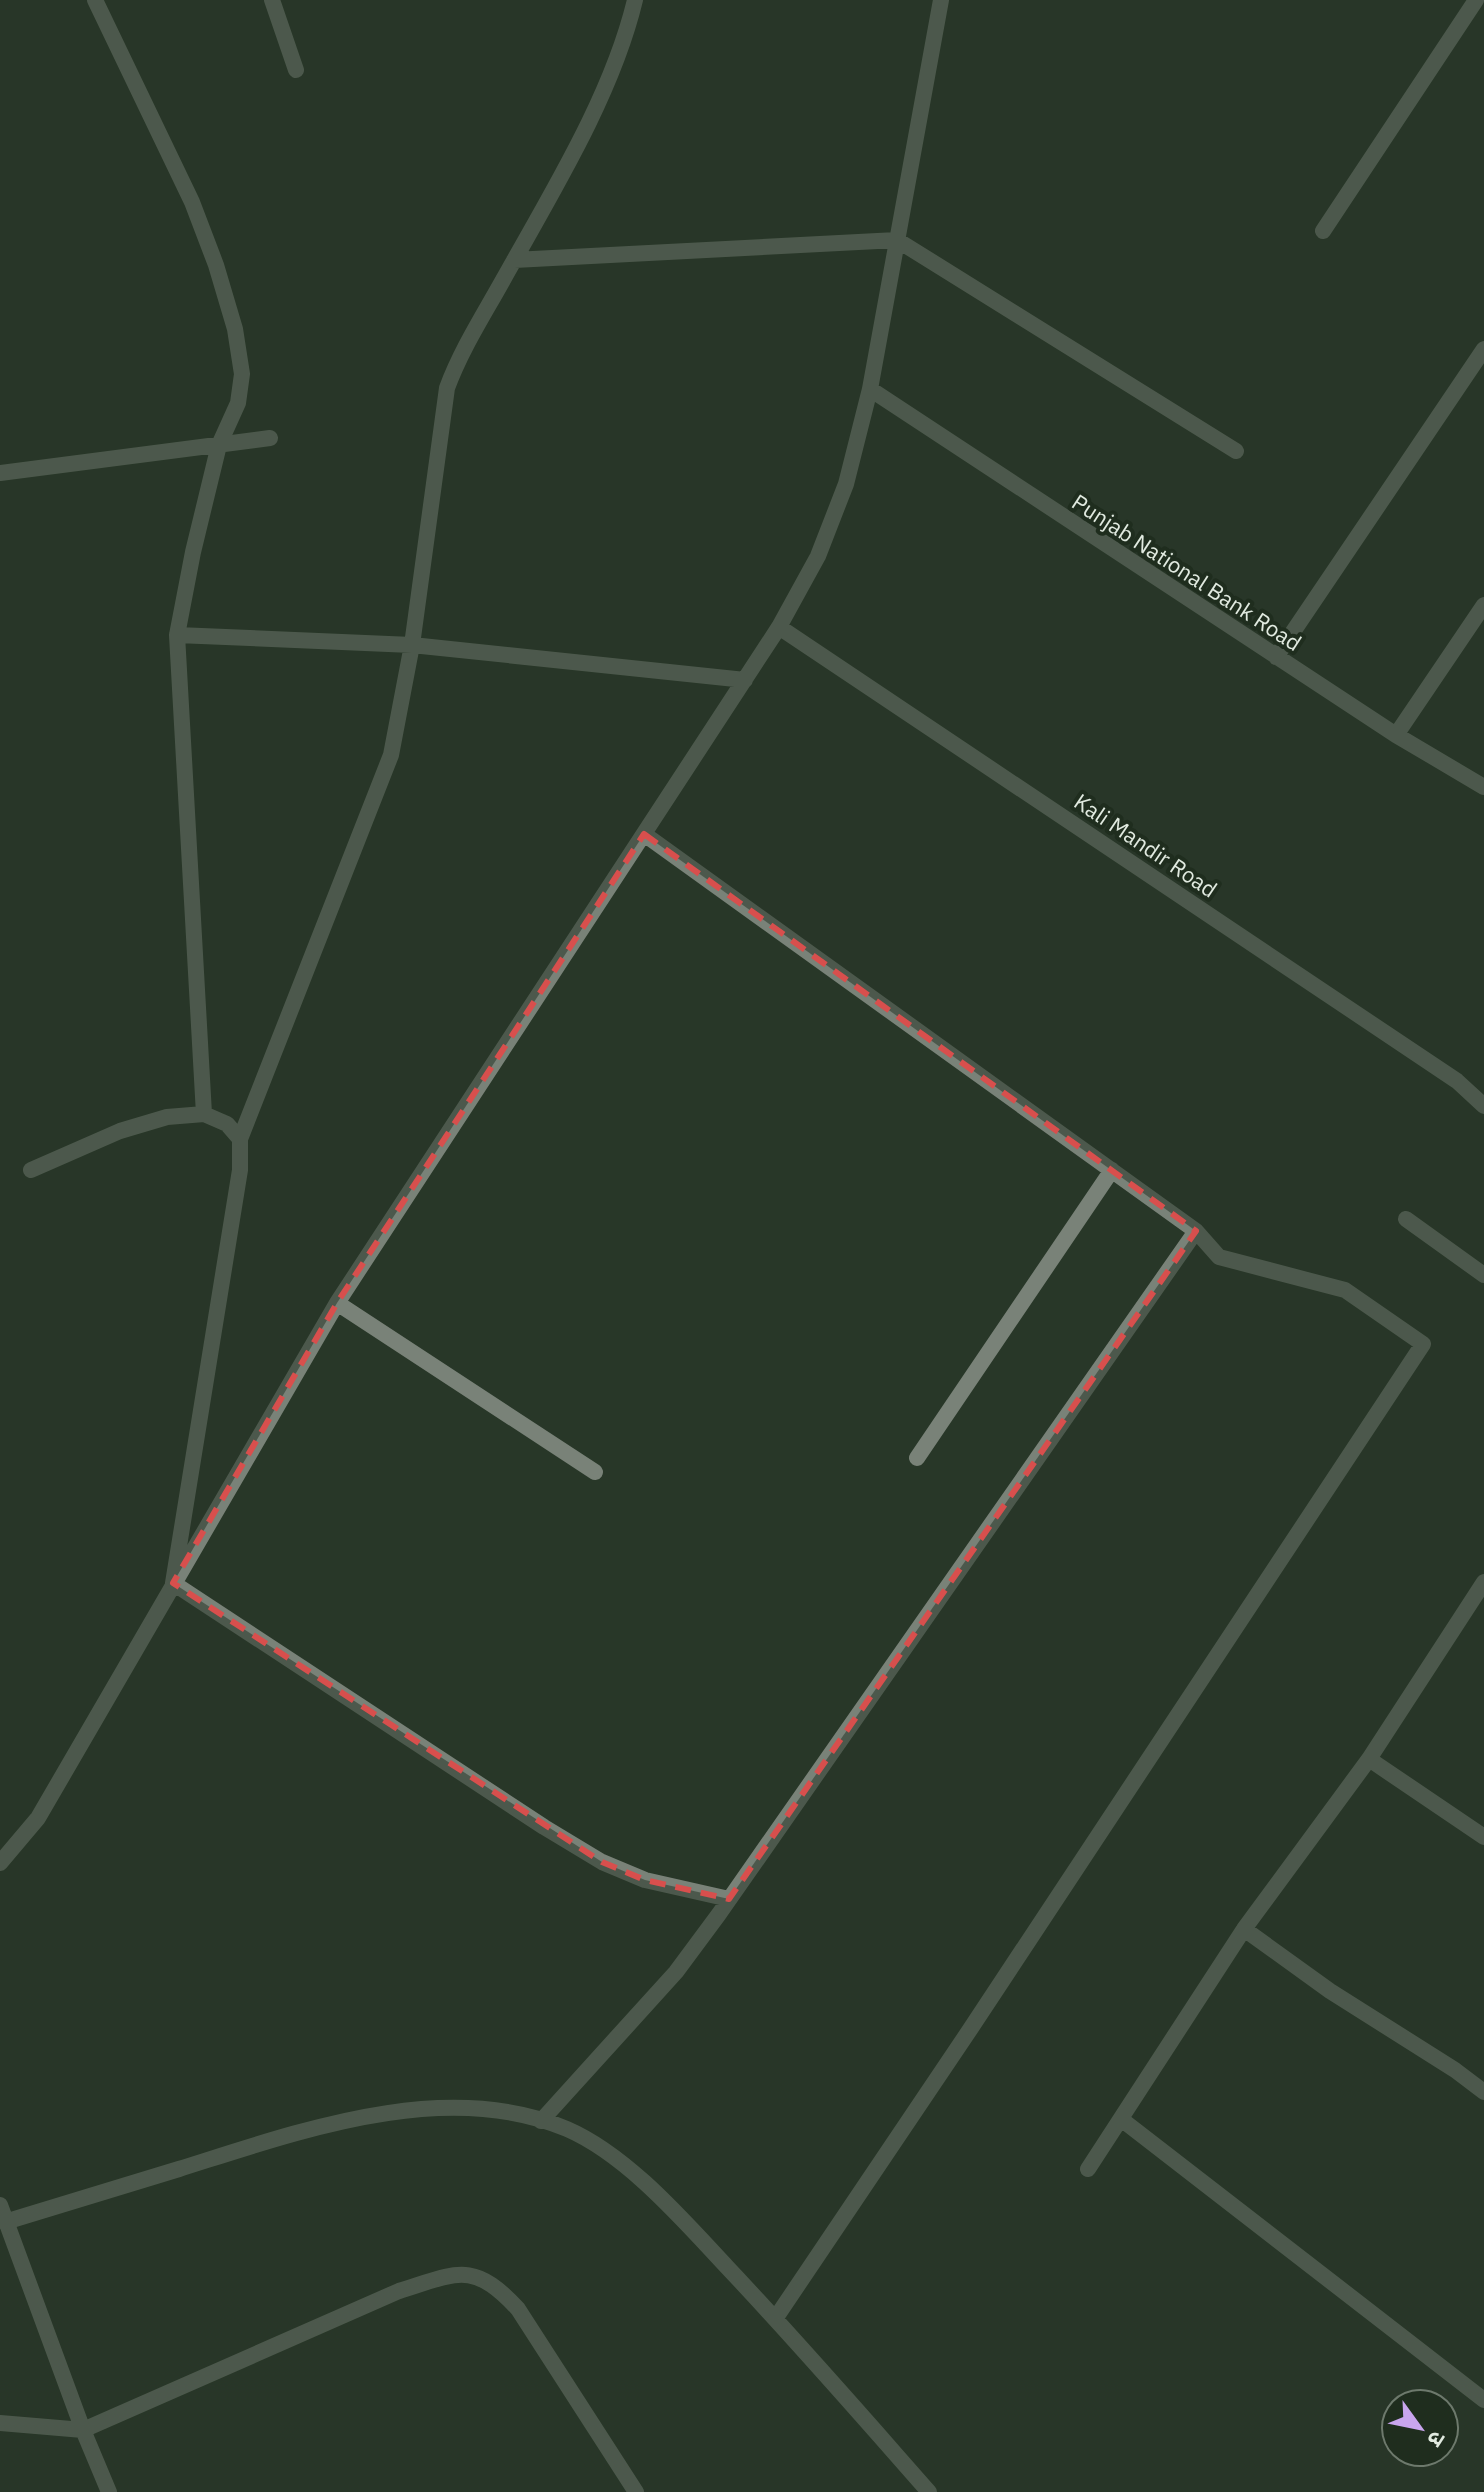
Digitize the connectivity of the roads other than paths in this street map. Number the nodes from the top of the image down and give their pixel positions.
1 (95, 0) edge
2 (272, 0) edge
3 (635, 0) edge
4 (941, 0) edge
5 (1476, 0) edge
6 (296, 70) dead end
7 (1323, 231) dead end
8 (897, 240) junction
9 (514, 260) junction
10 (1484, 349) edge
11 (870, 389) junction
12 (270, 438) dead end
13 (219, 445) junction
14 (1236, 451) dead end
15 (0, 473) edge
16 (1484, 605) edge
17 (779, 627) junction
18 (177, 635) junction
19 (412, 645) junction
20 (1276, 657) junction
21 (745, 680) junction
22 (1396, 735) junction
23 (1484, 787) edge
24 (644, 834) junction
25 (1484, 1106) edge
26 (204, 1114) junction
27 (240, 1139) junction
28 (31, 1170) dead end
29 (1112, 1170) junction
30 (1406, 1219) dead end
31 (1196, 1231) junction
32 (1484, 1275) edge
33 (337, 1303) junction
34 (917, 1458) dead end
35 (595, 1472) dead end
36 (1484, 1582) edge
37 (173, 1583) junction
38 (1369, 1759) junction
39 (1484, 1837) edge
40 (0, 1863) edge
41 (729, 1899) junction
42 (1244, 1929) junction
43 (1484, 2092) edge
44 (1121, 2119) junction
45 (541, 2121) junction
46 (1088, 2169) dead end
47 (0, 2205) edge
48 (2, 2222) edge
49 (775, 2319) junction
50 (1484, 2400) edge
51 (0, 2423) edge
52 (83, 2430) junction
53 (109, 2492) edge
54 (636, 2492) edge
55 (929, 2492) edge

1 - 13 street
2 - 6 street
3 - 9 street
4 - 8 street
5 - 7 street
8 - 9 street
8 - 11 street
8 - 14 street
9 - 19 street
10 - 20 street
11 - 17 street
11 - 20 street, Punjab National Bank Road
12 - 13 street
13 - 15 street
13 - 18 street
16 - 22 street
17 - 21 street
17 - 25 street, Kali Mandir Road
18 - 19 street
18 - 26 street
19 - 21 street
19 - 27 street
20 - 22 street, Punjab National Bank Road
21 - 24 street
22 - 23 street, Punjab National Bank Road
24 - 29 street
24 - 33 street
26 - 27 street
26 - 28 street
27 - 37 street
29 - 31 street
29 - 34 street
30 - 32 street
31 - 41 street
31 - 49 street
33 - 35 street
33 - 37 street
36 - 38 street
37 - 40 street
37 - 41 street
38 - 39 street
38 - 42 street
41 - 45 street
42 - 43 street
42 - 44 street
44 - 46 street
44 - 50 street
45 - 48 street
45 - 49 street
47 - 48 street
48 - 52 street
49 - 55 street
51 - 52 street
52 - 53 street
52 - 54 street

